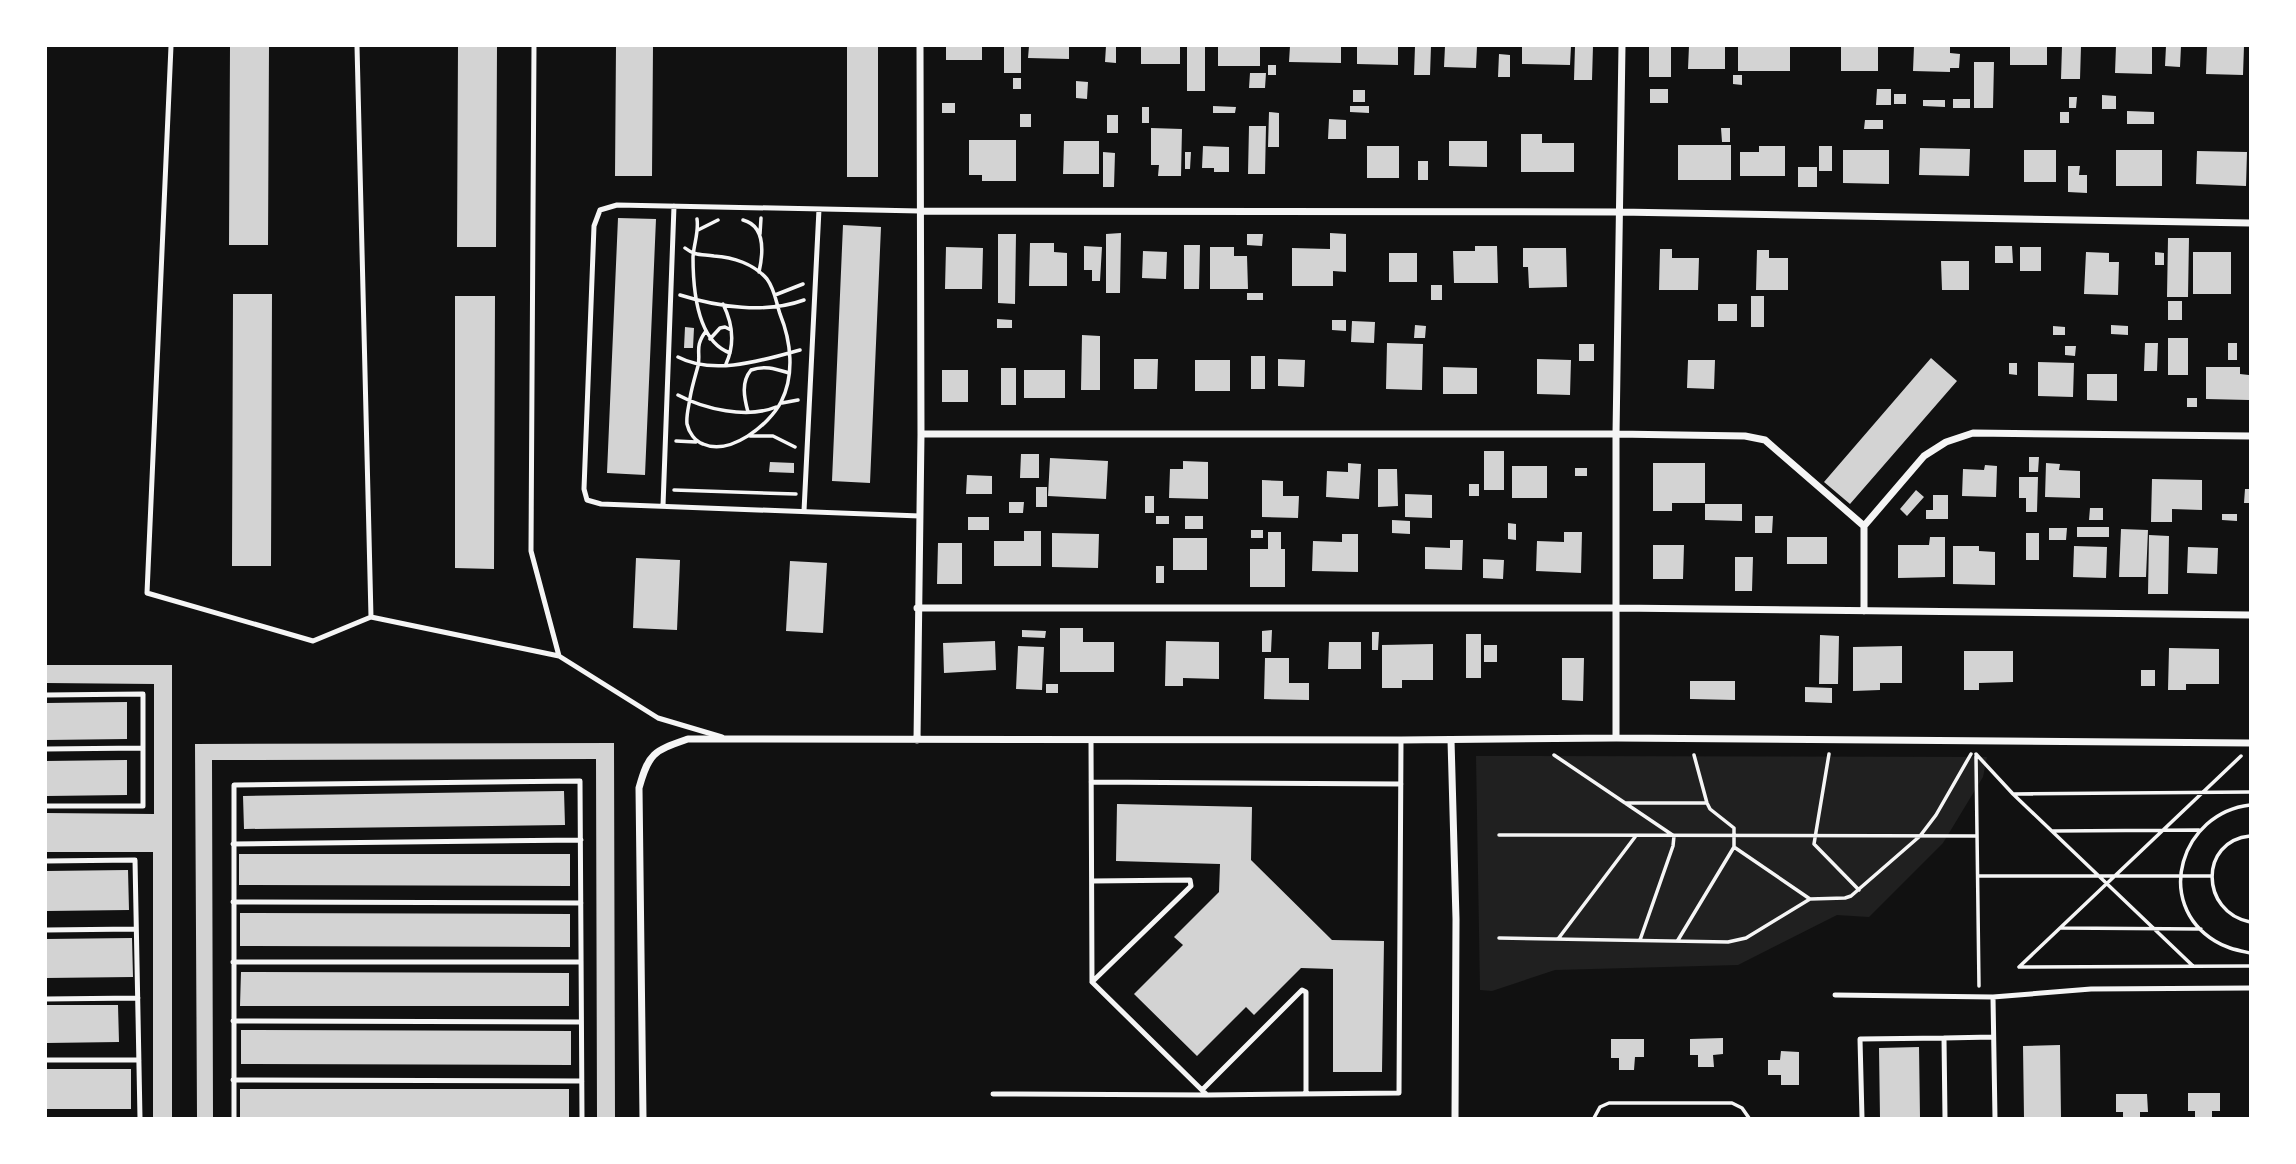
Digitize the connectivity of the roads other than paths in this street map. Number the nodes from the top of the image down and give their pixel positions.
1 (171, 46) edge
2 (357, 46) edge
3 (534, 46) edge
4 (920, 46) edge
5 (1622, 46) edge
6 (674, 206) junction
7 (819, 209) junction
8 (920, 211) junction
9 (1619, 212) junction
10 (2250, 223) edge
11 (1616, 433) junction
12 (922, 434) junction
13 (2250, 436) edge
14 (663, 506) junction
15 (804, 511) junction
16 (920, 516) junction
17 (1864, 526) junction
18 (917, 608) junction
19 (1616, 608) junction
20 (1864, 611) junction
21 (2250, 615) edge
22 (371, 617) junction
23 (559, 656) junction
24 (46, 695) edge
25 (1616, 738) junction
26 (728, 739) junction
27 (916, 740) junction
28 (1091, 740) junction
29 (1401, 740) junction
30 (1451, 740) junction
31 (2250, 743) edge
32 (143, 748) junction
33 (46, 749) edge
34 (1091, 782) junction
35 (1401, 784) junction
36 (46, 806) edge
37 (581, 840) junction
38 (233, 844) junction
39 (46, 861) edge
40 (1092, 881) junction
41 (233, 902) junction
42 (581, 903) junction
43 (136, 929) junction
44 (46, 930) edge
45 (233, 962) junction
46 (581, 962) junction
47 (1092, 982) junction
48 (2250, 988) edge
49 (1835, 995) dead end
50 (1993, 997) junction
51 (46, 999) edge
52 (138, 999) junction
53 (233, 1021) junction
54 (581, 1022) junction
55 (1993, 1037) junction
56 (1944, 1038) junction
57 (46, 1060) edge
58 (139, 1060) junction
59 (233, 1080) junction
60 (582, 1081) junction
61 (1205, 1092) junction
62 (993, 1094) dead end
63 (1306, 1094) junction
64 (140, 1118) edge
65 (234, 1118) edge
66 (582, 1118) edge
67 (643, 1118) edge
68 (1455, 1118) edge
69 (1862, 1118) edge
70 (1945, 1118) edge
71 (1995, 1118) edge

1 - 22 lane
2 - 22 lane
3 - 23 lane
4 - 8 street
5 - 9 street
6 - 7 lane
6 - 14 lane
6 - 14 lane
7 - 8 lane
7 - 15 lane
8 - 9 street
8 - 12 street
9 - 10 street
9 - 11 street
11 - 12 street
11 - 17 street
11 - 19 street
12 - 16 street
13 - 17 street
14 - 15 lane
15 - 16 lane
16 - 18 street
17 - 20 street
18 - 19 street
18 - 27 street
19 - 20 street
19 - 25 street
20 - 21 street
22 - 23 lane
23 - 26 lane
24 - 32 lane
25 - 30 street
25 - 31 street
26 - 27 street
26 - 67 street
27 - 28 street
28 - 29 street
28 - 34 lane
29 - 30 street
29 - 35 lane
30 - 68 street
32 - 33 lane
32 - 36 lane
34 - 35 lane
34 - 40 lane
35 - 63 lane
37 - 38 lane
37 - 38 lane
37 - 42 lane
38 - 41 lane
39 - 43 lane
40 - 47 lane
40 - 47 lane
41 - 42 lane
41 - 45 lane
42 - 46 lane
43 - 44 lane
43 - 52 lane
45 - 46 lane
45 - 53 lane
46 - 54 lane
47 - 61 lane
48 - 50 lane
49 - 50 lane
50 - 55 lane
51 - 52 lane
52 - 58 lane
53 - 54 lane
53 - 59 lane
54 - 60 lane
55 - 56 lane
55 - 71 lane
56 - 69 lane
56 - 70 lane
57 - 58 lane
58 - 64 lane
59 - 60 lane
59 - 65 lane
60 - 66 lane
61 - 62 lane
61 - 63 lane
61 - 63 lane

